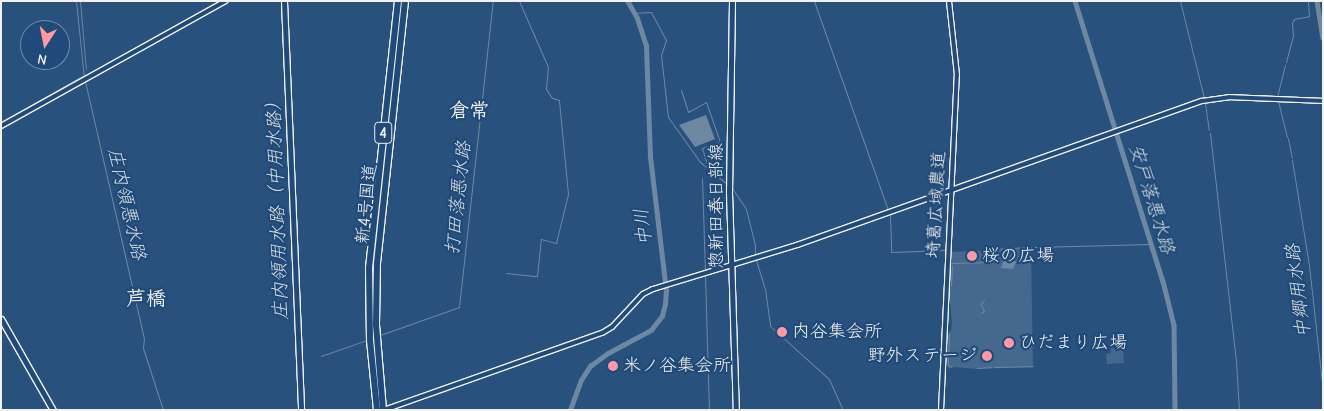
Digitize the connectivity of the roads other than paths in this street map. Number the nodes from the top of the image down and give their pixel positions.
1 (226, 1) edge
2 (284, 1) edge
3 (398, 1) edge
4 (405, 1) edge
5 (732, 1) edge
6 (949, 1) edge
7 (1323, 101) edge
8 (1, 126) edge
9 (952, 191) junction
10 (731, 266) junction
11 (1, 319) edge
12 (53, 410) edge
13 (301, 410) edge
14 (377, 410) edge
15 (384, 410) edge
16 (736, 410) edge
17 (941, 410) edge

1 - 8 street
2 - 13 main road
3 - 14 highway, 新4号国道 / 4
4 - 15 highway, 新4号国道 / 4
5 - 10 main road, 惣新田春日部線
6 - 9 street, 埼葛広域農道
7 - 9 street
9 - 10 street
9 - 17 street, 埼葛広域農道
10 - 15 street
10 - 16 main road, 惣新田春日部線
11 - 12 main road

